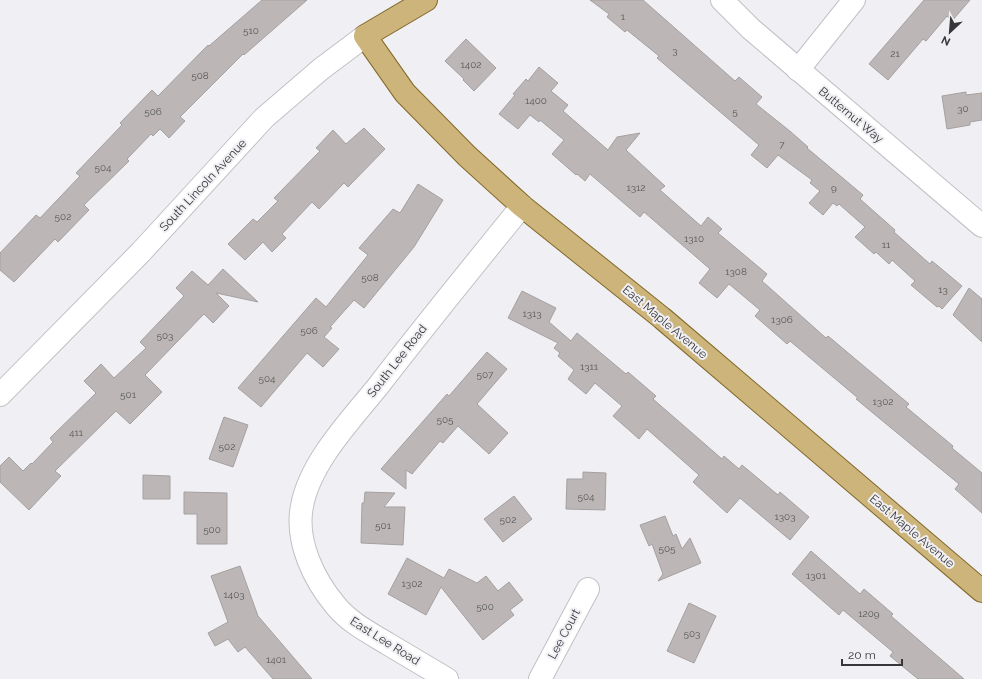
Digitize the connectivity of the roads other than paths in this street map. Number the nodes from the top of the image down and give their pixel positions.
1 (426, 0) edge
2 (722, 0) edge
3 (854, 0) edge
4 (365, 36) junction
5 (798, 70) junction
6 (522, 206) junction
7 (982, 226) edge
8 (0, 395) edge
9 (301, 530) joint
10 (588, 589) dead end
11 (982, 591) edge
12 (447, 679) edge
13 (540, 679) edge

1 - 4 main road, South Lincoln Avenue
2 - 5 street, Butternut Way
3 - 5 street
4 - 6 main road, East Maple Avenue
4 - 8 street, South Lincoln Avenue
5 - 7 street, Butternut Way
6 - 9 street, South Lee Road
6 - 11 main road, East Maple Avenue
9 - 12 street, East Lee Road
10 - 13 street, Lee Court

